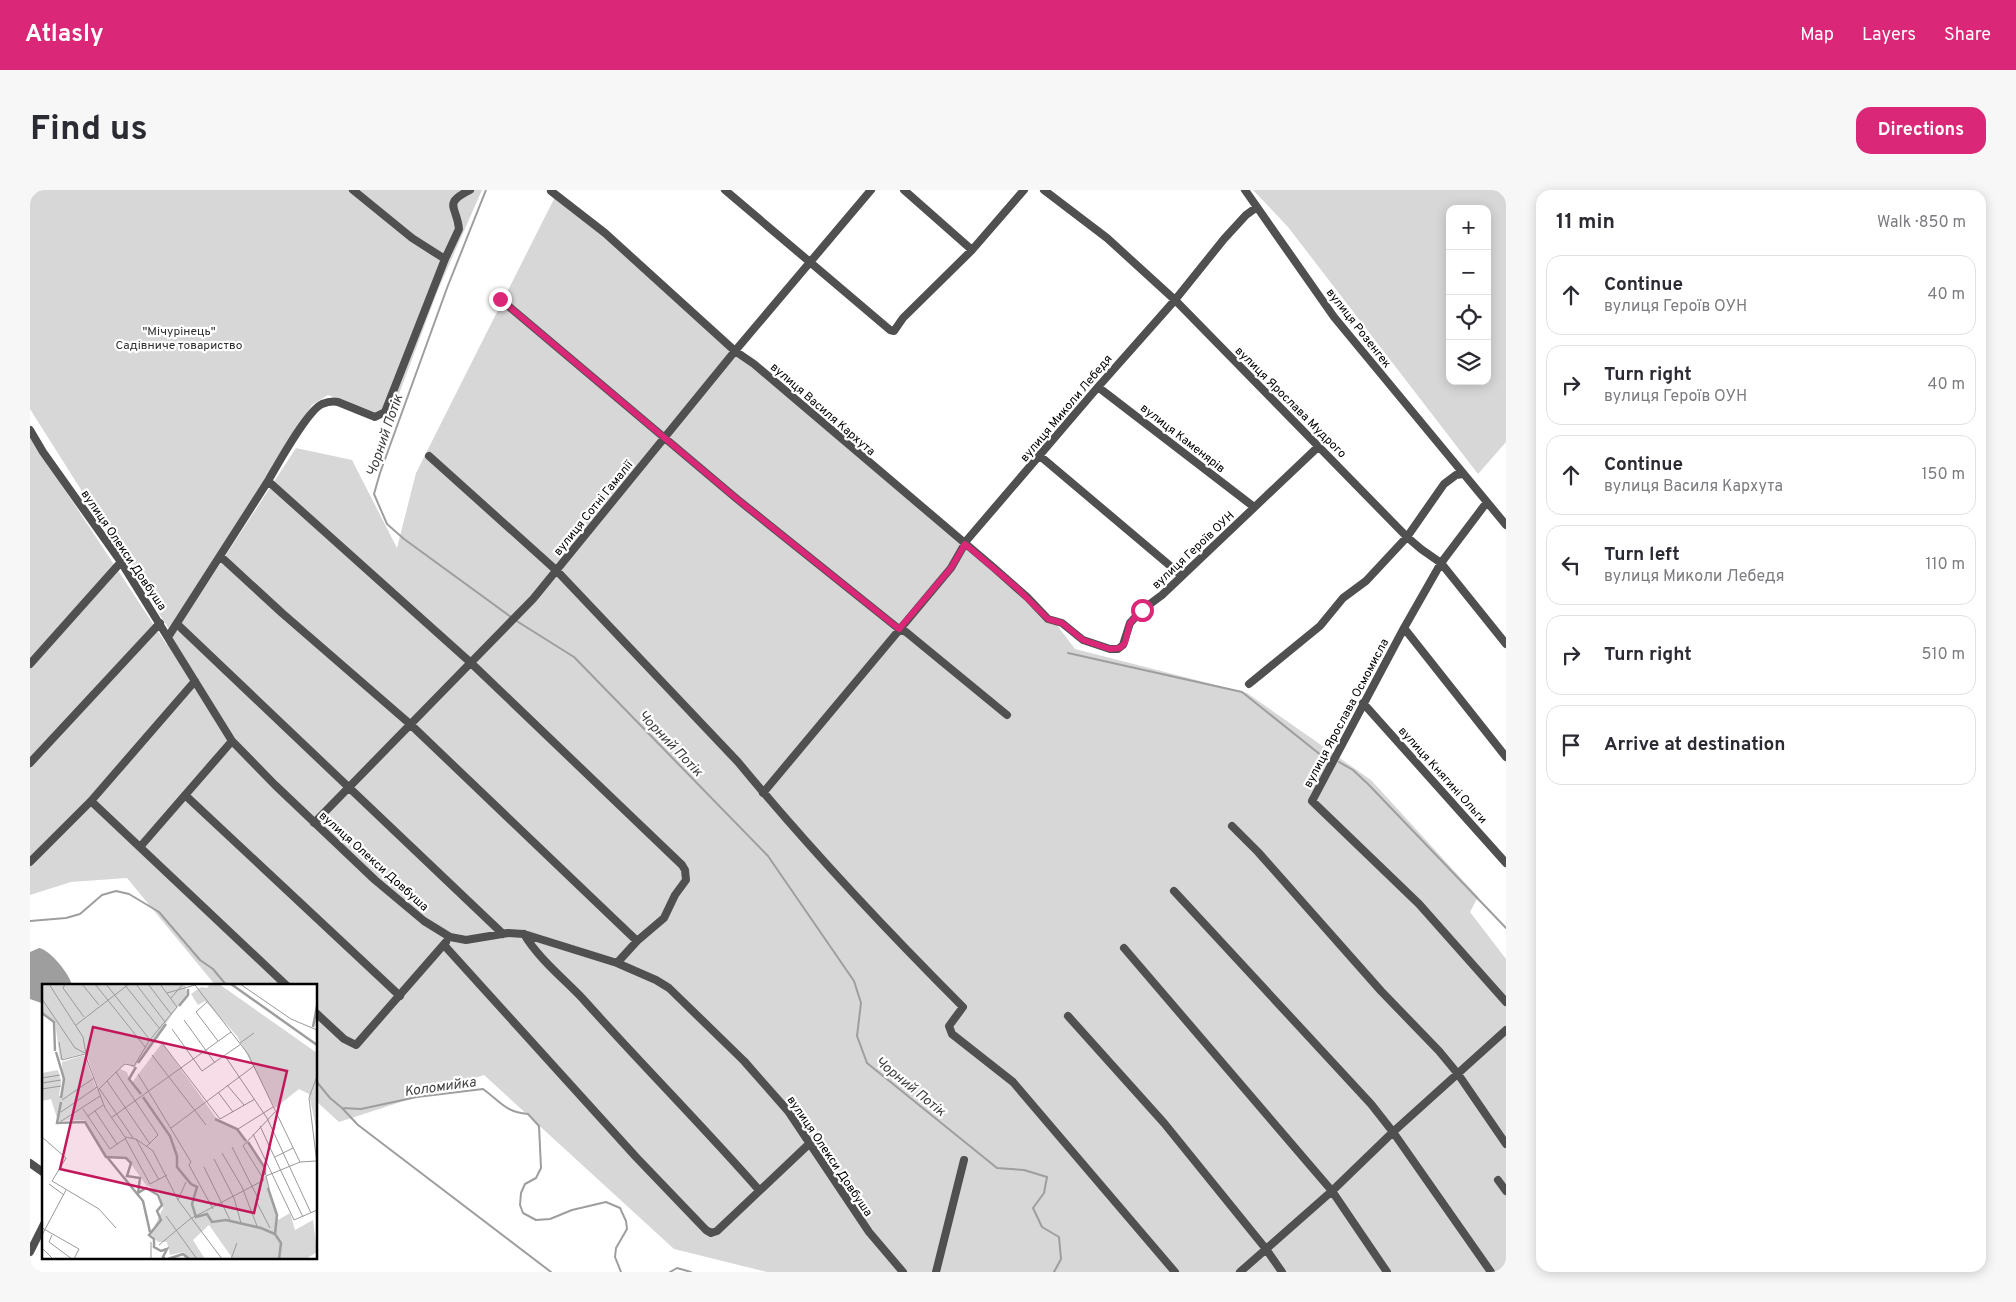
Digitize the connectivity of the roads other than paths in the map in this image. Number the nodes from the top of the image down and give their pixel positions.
1 (353, 190) edge
2 (470, 190) edge
3 (725, 190) edge
4 (871, 190) edge
5 (904, 190) edge
6 (1024, 190) edge
7 (1044, 190) edge
8 (1245, 190) edge
9 (551, 191) edge
10 (459, 192) edge
11 (1257, 207) junction
12 (972, 250) junction
13 (445, 259) junction
14 (812, 262) junction
15 (500, 299) dead end
16 (1175, 300) junction
17 (736, 351) junction
18 (1098, 387) junction
19 (30, 430) edge
20 (664, 438) junction
21 (1319, 446) junction
22 (429, 456) dead end
23 (1040, 456) junction
24 (1463, 474) junction
25 (268, 481) junction
26 (1487, 502) junction
27 (1254, 507) junction
28 (1506, 525) edge
29 (1407, 537) junction
30 (965, 544) junction
31 (220, 556) junction
32 (121, 562) junction
33 (1441, 563) junction
34 (557, 571) junction
35 (1181, 575) junction
36 (160, 622) junction
37 (177, 624) junction
38 (1404, 628) junction
39 (899, 629) junction
40 (168, 637) junction
41 (1083, 640) joint
42 (1506, 644) edge
43 (470, 662) junction
44 (30, 664) edge
45 (195, 681) junction
46 (1249, 684) dead end
47 (1364, 703) junction
48 (1007, 715) dead end
49 (410, 724) junction
50 (232, 741) junction
51 (1506, 757) edge
52 (30, 763) edge
53 (348, 786) junction
54 (763, 793) junction
55 (186, 795) junction
56 (91, 801) junction
57 (314, 823) junction
58 (1232, 826) dead end
59 (140, 847) junction
60 (30, 862) edge
61 (1506, 863) edge
62 (1174, 891) dead end
63 (503, 934) junction
64 (524, 934) junction
65 (450, 937) junction
66 (637, 941) junction
67 (444, 945) junction
68 (1124, 948) dead end
69 (617, 962) junction
70 (285, 984) edge
71 (400, 996) junction
72 (1506, 1002) edge
73 (318, 1015) edge
74 (1068, 1016) dead end
75 (1506, 1030) edge
76 (1458, 1074) junction
77 (1393, 1132) junction
78 (810, 1143) junction
79 (1506, 1144) edge
80 (964, 1160) dead end
81 (30, 1162) edge
82 (42, 1171) edge
83 (1498, 1180) dead end
84 (759, 1190) junction
85 (1332, 1190) junction
86 (1506, 1190) edge
87 (42, 1228) edge
88 (1266, 1249) junction
89 (30, 1252) edge
90 (903, 1272) edge
91 (936, 1272) edge
92 (1175, 1272) edge
93 (1240, 1272) edge
94 (1282, 1272) edge
95 (1387, 1272) edge
96 (1491, 1272) edge

1 - 13 street
2 - 10 street
3 - 14 street
4 - 14 street, вулиця Сотні Гамалії
5 - 12 street
6 - 12 street
7 - 16 street, вулиця Ярослава Мудрого
8 - 11 street, вулиця Розенгек
9 - 17 street, вулиця Василя Кархута
10 - 13 street
11 - 16 street, вулиця Миколи Лебедя
11 - 24 street, вулиця Розенгек
12 - 14 street
13 - 25 street
14 - 17 street, вулиця Сотні Гамалії
15 - 20 street
16 - 18 street, вулиця Миколи Лебедя
16 - 21 street, вулиця Ярослава Мудрого
17 - 20 street, вулиця Сотні Гамалії
17 - 30 street, вулиця Василя Кархута
18 - 23 street, вулиця Миколи Лебедя
18 - 27 street, вулиця Каменярів
19 - 32 street, вулиця Олекси Довбуша
20 - 34 street, вулиця Сотні Гамалії
20 - 39 street
21 - 27 street, вулиця Героїв ОУН
21 - 29 street, вулиця Ярослава Мудрого
22 - 34 street
23 - 30 street, вулиця Миколи Лебедя
23 - 35 street
24 - 26 street, вулиця Розенгек
24 - 29 street
25 - 31 street
25 - 43 street
26 - 28 street, вулиця Розенгек
26 - 33 street, вулиця Ярослава Осмомисла
27 - 35 street, вулиця Героїв ОУН
29 - 33 street, вулиця Ярослава Мудрого
29 - 46 street
30 - 39 street, вулиця Миколи Лебедя
30 - 41 street, вулиця Василя Кархута
31 - 37 street
31 - 49 street
32 - 36 street, вулиця Олекси Довбуша
32 - 44 street
33 - 38 street, вулиця Ярослава Осмомисла
33 - 42 street, вулиця Ярослава Мудрого
34 - 43 street, вулиця Сотні Гамалії
34 - 54 street
35 - 41 street, вулиця Героїв ОУН
36 - 40 street, вулиця Олекси Довбуша
36 - 52 street
37 - 40 street
37 - 53 street
38 - 47 street, вулиця Ярослава Осмомисла
38 - 51 street
39 - 48 street
39 - 54 street, вулиця Миколи Лебедя
40 - 45 street, вулиця Олекси Довбуша
43 - 49 street, вулиця Сотні Гамалії
43 - 66 street
45 - 50 street, вулиця Олекси Довбуша
45 - 56 street
47 - 61 street, вулиця Княгині Ольги
47 - 72 street, вулиця Ярослава Осмомисла
49 - 53 street, вулиця Сотні Гамалії
49 - 66 street
50 - 55 street
50 - 57 street, вулиця Олекси Довбуша
53 - 57 street, вулиця Сотні Гамалії
53 - 63 street
54 - 92 street
55 - 59 street
55 - 71 street
56 - 59 street
56 - 60 street
57 - 65 street, вулиця Олекси Довбуша
58 - 76 street
59 - 70 street
62 - 77 street
63 - 64 street, вулиця Олекси Довбуша
63 - 65 street, вулиця Олекси Довбуша
64 - 69 street, вулиця Олекси Довбуша
64 - 84 street
65 - 67 street
66 - 69 street
67 - 71 street
67 - 84 street
68 - 85 street
69 - 78 street, вулиця Олекси Довбуша
71 - 73 street
74 - 88 street
75 - 76 street
76 - 77 street
76 - 79 street
77 - 85 street
77 - 96 street
78 - 84 street
78 - 90 street, вулиця Олекси Довбуша
80 - 91 street
81 - 82 street
83 - 86 street
85 - 88 street
85 - 95 street
87 - 89 street
88 - 93 street
88 - 94 street

